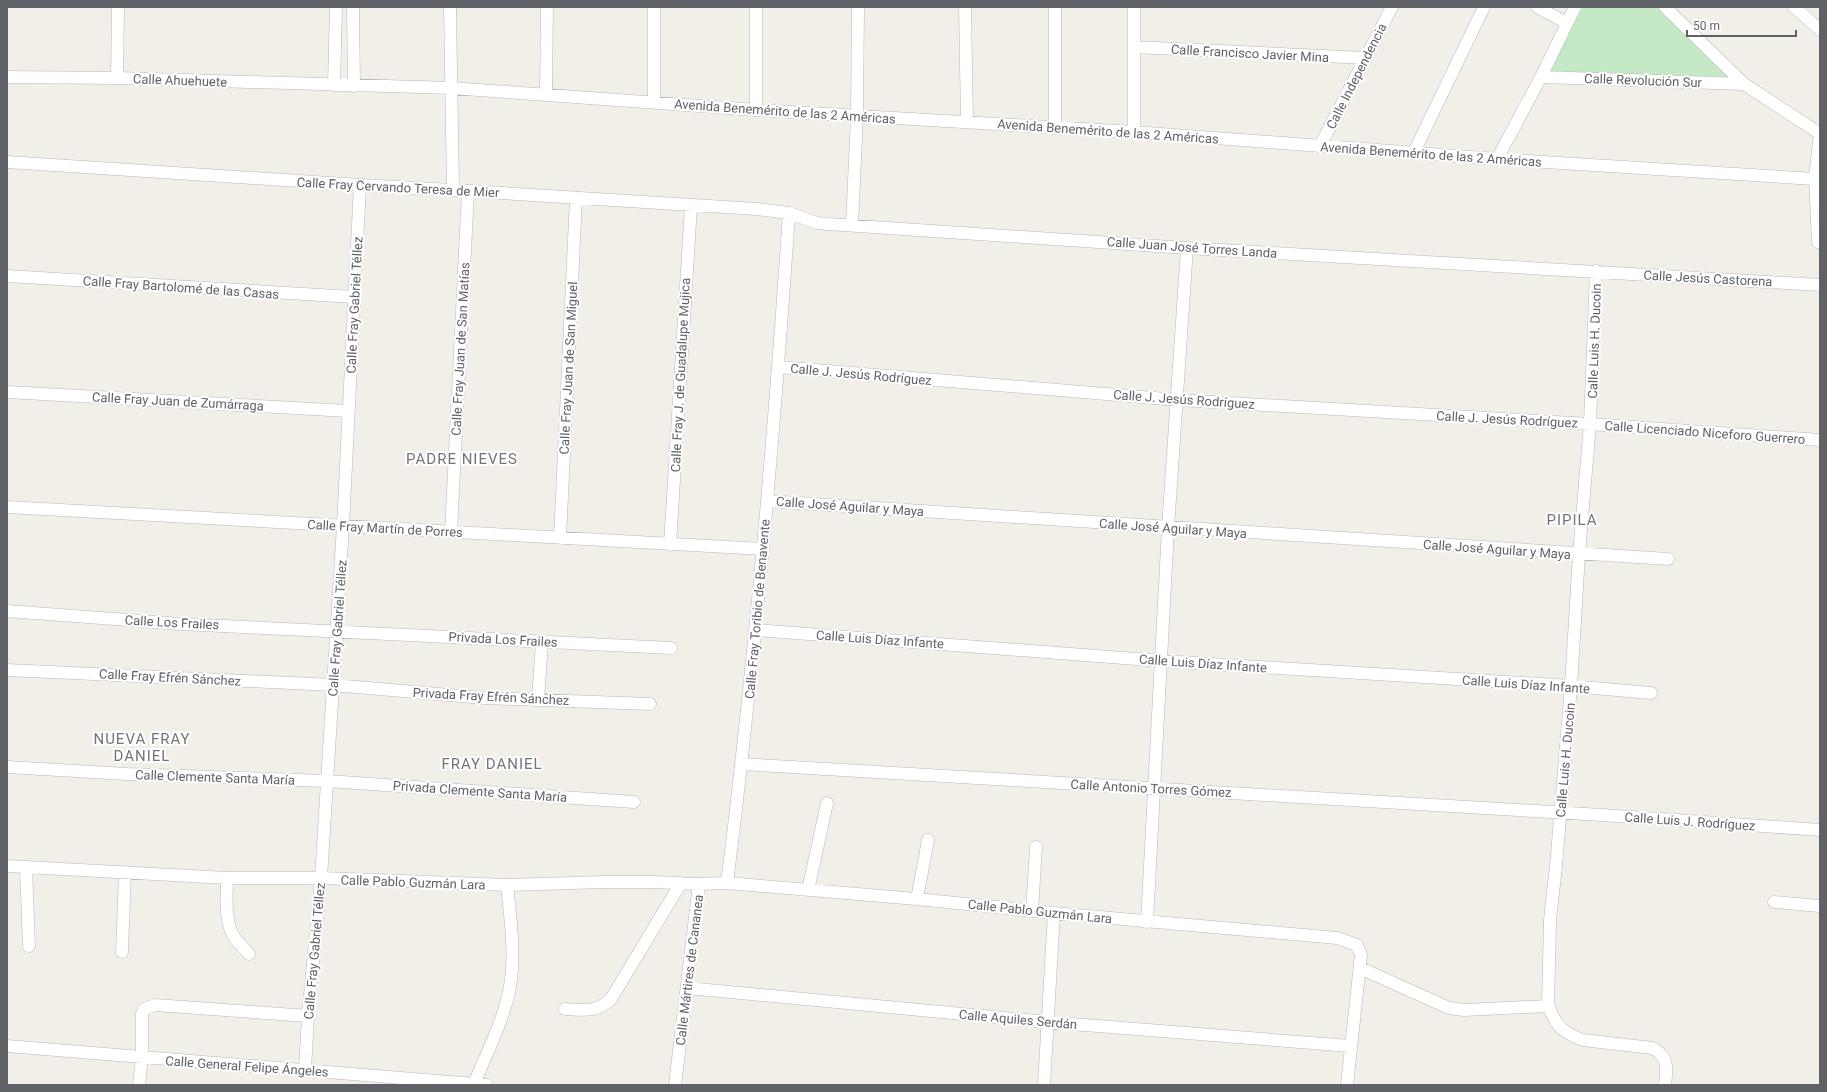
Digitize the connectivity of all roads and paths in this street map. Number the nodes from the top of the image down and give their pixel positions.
1 (118, 7) edge
2 (336, 7) edge
3 (353, 7) edge
4 (450, 7) edge
5 (547, 7) edge
6 (654, 7) edge
7 (756, 7) edge
8 (858, 7) edge
9 (965, 7) edge
10 (1055, 7) edge
11 (1134, 7) edge
12 (1392, 7) edge
13 (1484, 7) edge
14 (1537, 7) edge
15 (1575, 7) edge
16 (1665, 7) edge
17 (1794, 7) edge
18 (1567, 23) junction
19 (1820, 30) edge
20 (1134, 47) junction
21 (1365, 58) junction
22 (1541, 77) junction
23 (7, 78) edge
24 (118, 78) junction
25 (1744, 84) junction
26 (334, 85) junction
27 (354, 86) junction
28 (451, 88) junction
29 (546, 94) junction
30 (654, 102) junction
31 (756, 110) junction
32 (857, 116) junction
33 (967, 122) junction
34 (1055, 127) junction
35 (1134, 132) junction
36 (1820, 133) edge
37 (1320, 146) junction
38 (1414, 152) junction
39 (1497, 159) junction
40 (7, 162) edge
41 (1815, 179) junction
42 (360, 185) junction
43 (453, 190) junction
44 (468, 190) junction
45 (576, 198) junction
46 (691, 206) junction
47 (789, 213) junction
48 (852, 225) junction
49 (1818, 242) dead end
50 (1187, 248) junction
51 (1596, 271) junction
52 (7, 276) edge
53 (1820, 285) edge
54 (354, 297) junction
55 (778, 367) junction
56 (7, 392) edge
57 (1178, 400) junction
58 (348, 411) junction
59 (1590, 424) junction
60 (1820, 440) edge
61 (767, 501) junction
62 (7, 507) edge
63 (343, 526) junction
64 (1168, 528) junction
65 (451, 532) junction
66 (560, 538) junction
67 (670, 545) junction
68 (763, 549) junction
69 (1579, 554) junction
70 (1668, 559) dead end
71 (7, 611) edge
72 (336, 630) junction
73 (756, 630) junction
74 (542, 641) junction
75 (670, 648) dead end
76 (1162, 661) junction
77 (7, 670) edge
78 (333, 686) junction
79 (1571, 686) junction
80 (1651, 693) dead end
81 (538, 700) junction
82 (650, 704) dead end
83 (742, 764) junction
84 (7, 767) edge
85 (327, 781) junction
86 (1154, 789) junction
87 (634, 802) dead end
88 (827, 804) dead end
89 (1561, 812) junction
90 (1820, 830) edge
91 (928, 840) dead end
92 (1036, 848) dead end
93 (7, 866) edge
94 (26, 867) junction
95 (126, 872) junction
96 (227, 878) junction
97 (320, 878) junction
98 (681, 883) junction
99 (698, 884) junction
100 (727, 884) junction
101 (507, 885) junction
102 (808, 890) junction
103 (917, 899) junction
104 (1774, 902) dead end
105 (1820, 906) edge
106 (1032, 911) junction
107 (1054, 913) junction
108 (1146, 922) junction
109 (29, 946) dead end
110 (122, 952) dead end
111 (249, 954) dead end
112 (1360, 968) junction
113 (687, 988) junction
114 (1548, 1006) junction
115 (566, 1009) dead end
116 (308, 1016) junction
117 (1047, 1022) junction
118 (7, 1046) edge
119 (1350, 1046) junction
120 (142, 1058) junction
121 (306, 1070) junction
122 (364, 1080) edge
123 (474, 1084) junction
124 (139, 1085) edge
125 (487, 1085) edge
126 (676, 1085) edge
127 (1044, 1085) edge
128 (1347, 1085) edge
129 (1665, 1085) edge

1 - 24 street
2 - 26 street
3 - 27 street
4 - 28 street
5 - 29 street
6 - 30 street
7 - 31 street
8 - 32 street
9 - 33 street
10 - 34 street
11 - 20 street
12 - 21 street, Calle Independencia
13 - 38 street
14 - 18 street
15 - 18 street
16 - 25 street
17 - 19 street
18 - 22 street
20 - 21 street, Calle Francisco Javier Mina
20 - 35 street
21 - 37 street, Calle Independencia
22 - 25 street, Calle Revolución Sur
22 - 39 street
23 - 24 street, Calle Ahuehuete
24 - 26 street, Calle Ahuehuete
25 - 36 street
26 - 27 street, Calle Ahuehuete
27 - 28 street, Avenida Benemérito de las 2 Américas
28 - 29 street, Avenida Benemérito de las 2 Américas
28 - 43 street
29 - 30 street, Avenida Benemérito de las 2 Américas
30 - 31 street, Avenida Benemérito de las 2 Américas
31 - 32 street, Avenida Benemérito de las 2 Américas
32 - 33 street, Avenida Benemérito de las 2 Américas
32 - 48 street
33 - 34 street, Avenida Benemérito de las 2 Américas
34 - 35 street, Avenida Benemérito de las 2 Américas
35 - 37 street, Avenida Benemérito de las 2 Américas
36 - 41 street
37 - 38 street, Avenida Benemérito de las 2 Américas
38 - 39 street, Avenida Benemérito de las 2 Américas
39 - 41 street, Avenida Benemérito de las 2 Américas
40 - 42 street, Calle Fray Cervando Teresa de Mier
41 - 49 street
42 - 43 street, Calle Fray Cervando Teresa de Mier
42 - 54 street, Calle Fray Gabriel Téllez
43 - 44 street, Calle Fray Cervando Teresa de Mier
44 - 45 street, Calle Fray Cervando Teresa de Mier
44 - 65 street, Calle Fray Juan de San Matías
45 - 46 street, Calle Fray Cervando Teresa de Mier
45 - 66 street, Calle Fray Juan de San Miguel
46 - 47 street, Calle Fray Cervando Teresa de Mier
46 - 67 street, Calle Fray J. de Guadalupe Mujica
47 - 48 street, Calle Juan José Torres Landa
47 - 55 street, Calle Fray Toribio de Benavente
48 - 50 street, Calle Juan José Torres Landa
50 - 51 street, Calle Juan José Torres Landa
50 - 57 street
51 - 53 street, Calle Jesús Castorena
51 - 59 street, Calle Luis H. Ducoin
52 - 54 street, Calle Fray Bartolomé de las Casas
54 - 58 street, Calle Fray Gabriel Téllez
55 - 57 street, Calle J. Jesús Rodríguez
55 - 61 street, Calle Fray Toribio de Benavente
56 - 58 street, Calle Fray Juan de Zumárraga
57 - 59 street, Calle J. Jesús Rodríguez
57 - 64 street
58 - 63 street, Calle Fray Gabriel Téllez
59 - 60 street, Calle Licenciado Niceforo Guerrero
59 - 69 street, Calle Luis H. Ducoin
61 - 64 street, Calle José Aguilar y Maya
61 - 68 street, Calle Fray Toribio de Benavente
62 - 63 street, Calle Fray Martín de Porres
63 - 65 street, Calle Fray Martín de Porres
63 - 72 street, Calle Fray Gabriel Téllez
64 - 69 street, Calle José Aguilar y Maya
64 - 76 street
65 - 66 street, Calle Fray Martín de Porres
66 - 67 street, Calle Fray Martín de Porres
67 - 68 street, Calle Fray Martín de Porres
68 - 73 street, Calle Fray Toribio de Benavente
69 - 70 street, Calle José Aguilar y Maya
69 - 79 street, Calle Luis H. Ducoin
71 - 72 street, Calle Los Frailes
72 - 74 street, Privada Los Frailes
72 - 78 street, Calle Fray Gabriel Téllez
73 - 76 street, Calle Luis Díaz Infante
73 - 83 street, Calle Fray Toribio de Benavente
74 - 75 street, Privada Los Frailes
74 - 81 street
76 - 79 street, Calle Luis Díaz Infante
76 - 86 street
77 - 78 street, Calle Fray Efrén Sánchez
78 - 81 street, Privada Fray Efrén Sánchez
78 - 85 street, Calle Fray Gabriel Téllez
79 - 80 street, Calle Luis Díaz Infante
79 - 89 street, Calle Luis H. Ducoin
81 - 82 street, Privada Fray Efrén Sánchez
83 - 86 street, Calle Antonio Torres Gómez
83 - 100 street, Calle Fray Toribio de Benavente
84 - 85 street, Calle Clemente Santa María
85 - 87 street, Privada Clemente Santa María
85 - 97 street, Calle Fray Gabriel Téllez
86 - 89 street, Calle Antonio Torres Gómez
86 - 108 street
88 - 102 street
89 - 90 street, Calle Luis J. Rodríguez
89 - 114 street, Calle Luis H. Ducoin
91 - 103 street
92 - 106 street
93 - 94 street, Calle Pablo Guzmán Lara
94 - 95 street, Calle Pablo Guzmán Lara
94 - 109 street
95 - 96 street, Calle Pablo Guzmán Lara
95 - 110 street
96 - 97 street, Calle Pablo Guzmán Lara
96 - 111 street
97 - 101 street, Calle Pablo Guzmán Lara
97 - 116 street, Calle Fray Gabriel Téllez
98 - 99 street, Calle Pablo Guzmán Lara
98 - 101 street, Calle Pablo Guzmán Lara
98 - 115 street
99 - 100 street, Calle Mártires de Cananea
99 - 113 street, Calle Mártires de Cananea
100 - 102 street, Calle Pablo Guzmán Lara
101 - 123 street
102 - 103 street, Calle Pablo Guzmán Lara
103 - 106 street, Calle Pablo Guzmán Lara
104 - 105 street
106 - 107 street, Calle Pablo Guzmán Lara
107 - 108 street, Calle Pablo Guzmán Lara
107 - 117 street
108 - 112 street, Calle Pablo Guzmán Lara
112 - 114 street
112 - 119 street
113 - 117 street, Calle Aquiles Serdán
113 - 126 street, Calle Mártires de Cananea
114 - 129 street, Calle Luis H. Ducoin
116 - 120 street
116 - 121 street, Calle Fray Gabriel Téllez
117 - 119 street, Calle Aquiles Serdán
117 - 127 street
118 - 120 street, Calle General Felipe Ángeles
119 - 128 street
120 - 121 street, Calle General Felipe Ángeles
120 - 124 street
121 - 122 street, Calle General Felipe Ángeles
122 - 123 street, Calle General Felipe Ángeles
123 - 125 street, Calle General Felipe Ángeles

